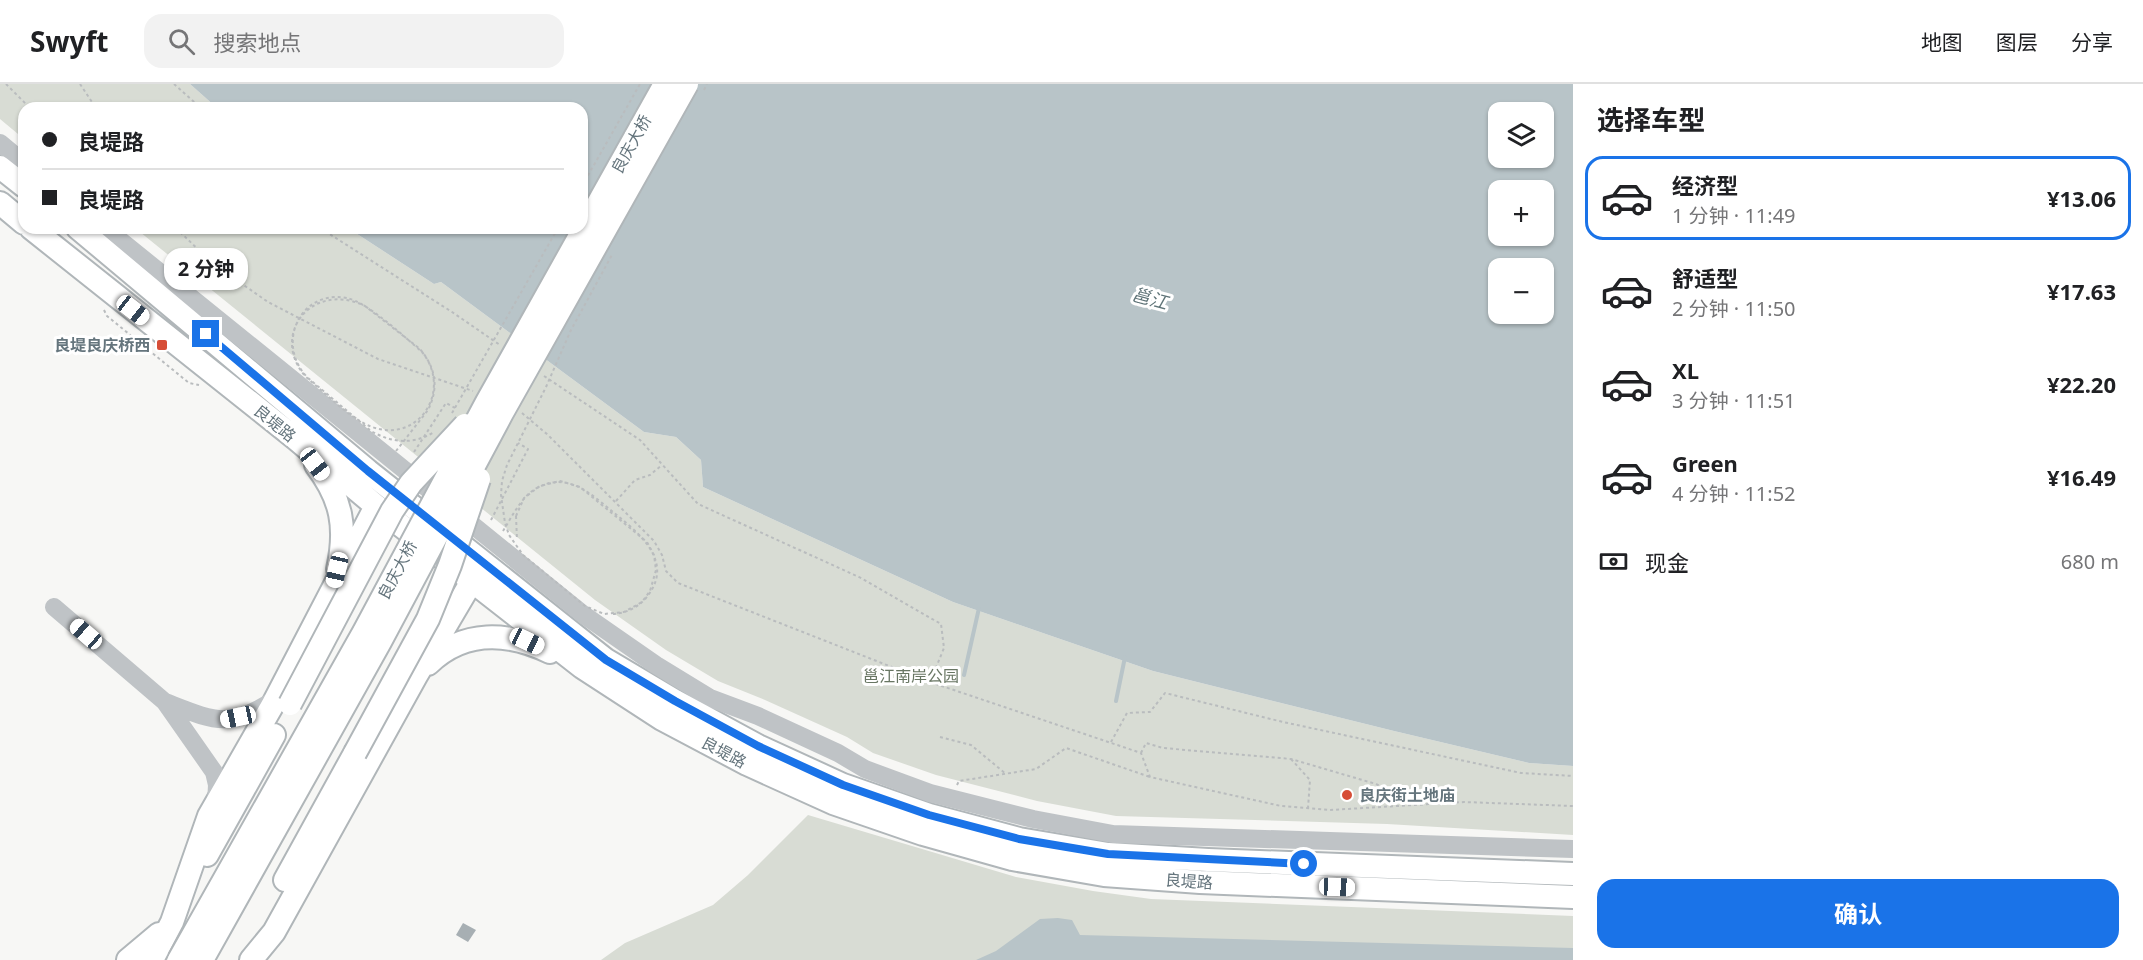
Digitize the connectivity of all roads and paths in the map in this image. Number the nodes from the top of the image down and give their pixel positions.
1 (6, 84) edge
2 (80, 84) edge
3 (174, 84) edge
4 (640, 84) edge
5 (665, 84) edge
6 (707, 84) edge
7 (694, 89) edge
8 (24, 102) edge
9 (92, 102) edge
10 (194, 102) edge
11 (0, 143) edge
12 (18, 158) edge
13 (0, 167) edge
14 (588, 175) edge
15 (18, 181) edge
16 (0, 203) edge
17 (18, 218) edge
18 (588, 231) edge
19 (39, 234) edge
20 (85, 234) edge
21 (112, 234) edge
22 (182, 234) edge
23 (329, 234) edge
24 (555, 234) edge
25 (586, 234) edge
26 (616, 248) dead end
27 (500, 345) dead end
28 (539, 372) dead end
29 (497, 405) junction
30 (455, 408) junction
31 (448, 418) dead end
32 (435, 431) dead end
33 (295, 438) junction
34 (423, 439) dead end
35 (518, 443) junction
36 (396, 451) dead end
37 (662, 465) junction
38 (615, 502) junction
39 (376, 506) junction
40 (492, 535) junction
41 (472, 581) junction
42 (333, 591) junction
43 (54, 607) dead end
44 (582, 667) junction
45 (416, 676) junction
46 (930, 682) junction
47 (284, 701) junction
48 (165, 702) junction
49 (940, 737) dead end
50 (1111, 742) junction
51 (1141, 753) junction
52 (1291, 759) junction
53 (1006, 774) junction
54 (1573, 776) edge
55 (1149, 777) junction
56 (951, 798) junction
57 (216, 804) junction
58 (1418, 805) junction
59 (1573, 806) edge
60 (1308, 808) junction
61 (1573, 849) edge
62 (1573, 874) edge
63 (1384, 878) junction
64 (1573, 897) edge
65 (172, 922) junction
66 (128, 960) edge
67 (152, 960) edge
68 (179, 960) edge
69 (202, 960) edge
70 (242, 960) edge
71 (251, 960) edge

1 - 8 path
2 - 9 path
3 - 10 path
4 - 14 path
5 - 18 main road, 良庆大桥, bridge
6 - 7 path, bridge
7 - 29 main road, 良庆大桥, bridge
11 - 12 street
13 - 15 main road
16 - 17 main road
19 - 33 main road, 良堤路
20 - 63 main road, 良堤路
21 - 40 street
22 - 29 path
23 - 27 path
24 - 30 path, bridge
25 - 29 main road, 良庆大桥, bridge
26 - 35 path, bridge
28 - 37 path
29 - 38 path
29 - 47 main road, bridge
29 - 68 main road, 良庆大桥, bridge
29 - 69 main road, 良庆大桥, bridge
29 - 70 main road, bridge
30 - 31 path, bridge
30 - 34 path, bridge
32 - 36 path, bridge
33 - 39 main road, 良堤路
33 - 42 main road
35 - 40 path
35 - 40 path, bridge
37 - 38 path
37 - 46 path
38 - 46 path
39 - 41 main road, 良堤路
39 - 42 main road
40 - 56 street
41 - 44 main road, 良堤路
41 - 45 main road
42 - 47 main road
43 - 48 street
44 - 45 main road
44 - 63 main road, 良堤路
45 - 71 main road
46 - 50 path
47 - 48 street
47 - 57 main road
47 - 65 main road
48 - 57 street
49 - 53 path
50 - 51 path
50 - 54 path
51 - 52 path
51 - 55 path
52 - 58 path
52 - 60 path
53 - 55 path
53 - 56 path
55 - 60 path
56 - 61 street
57 - 65 main road
58 - 59 path
58 - 60 path
62 - 63 main road, 良堤路
63 - 64 main road, 良堤路
65 - 66 main road
65 - 67 main road

